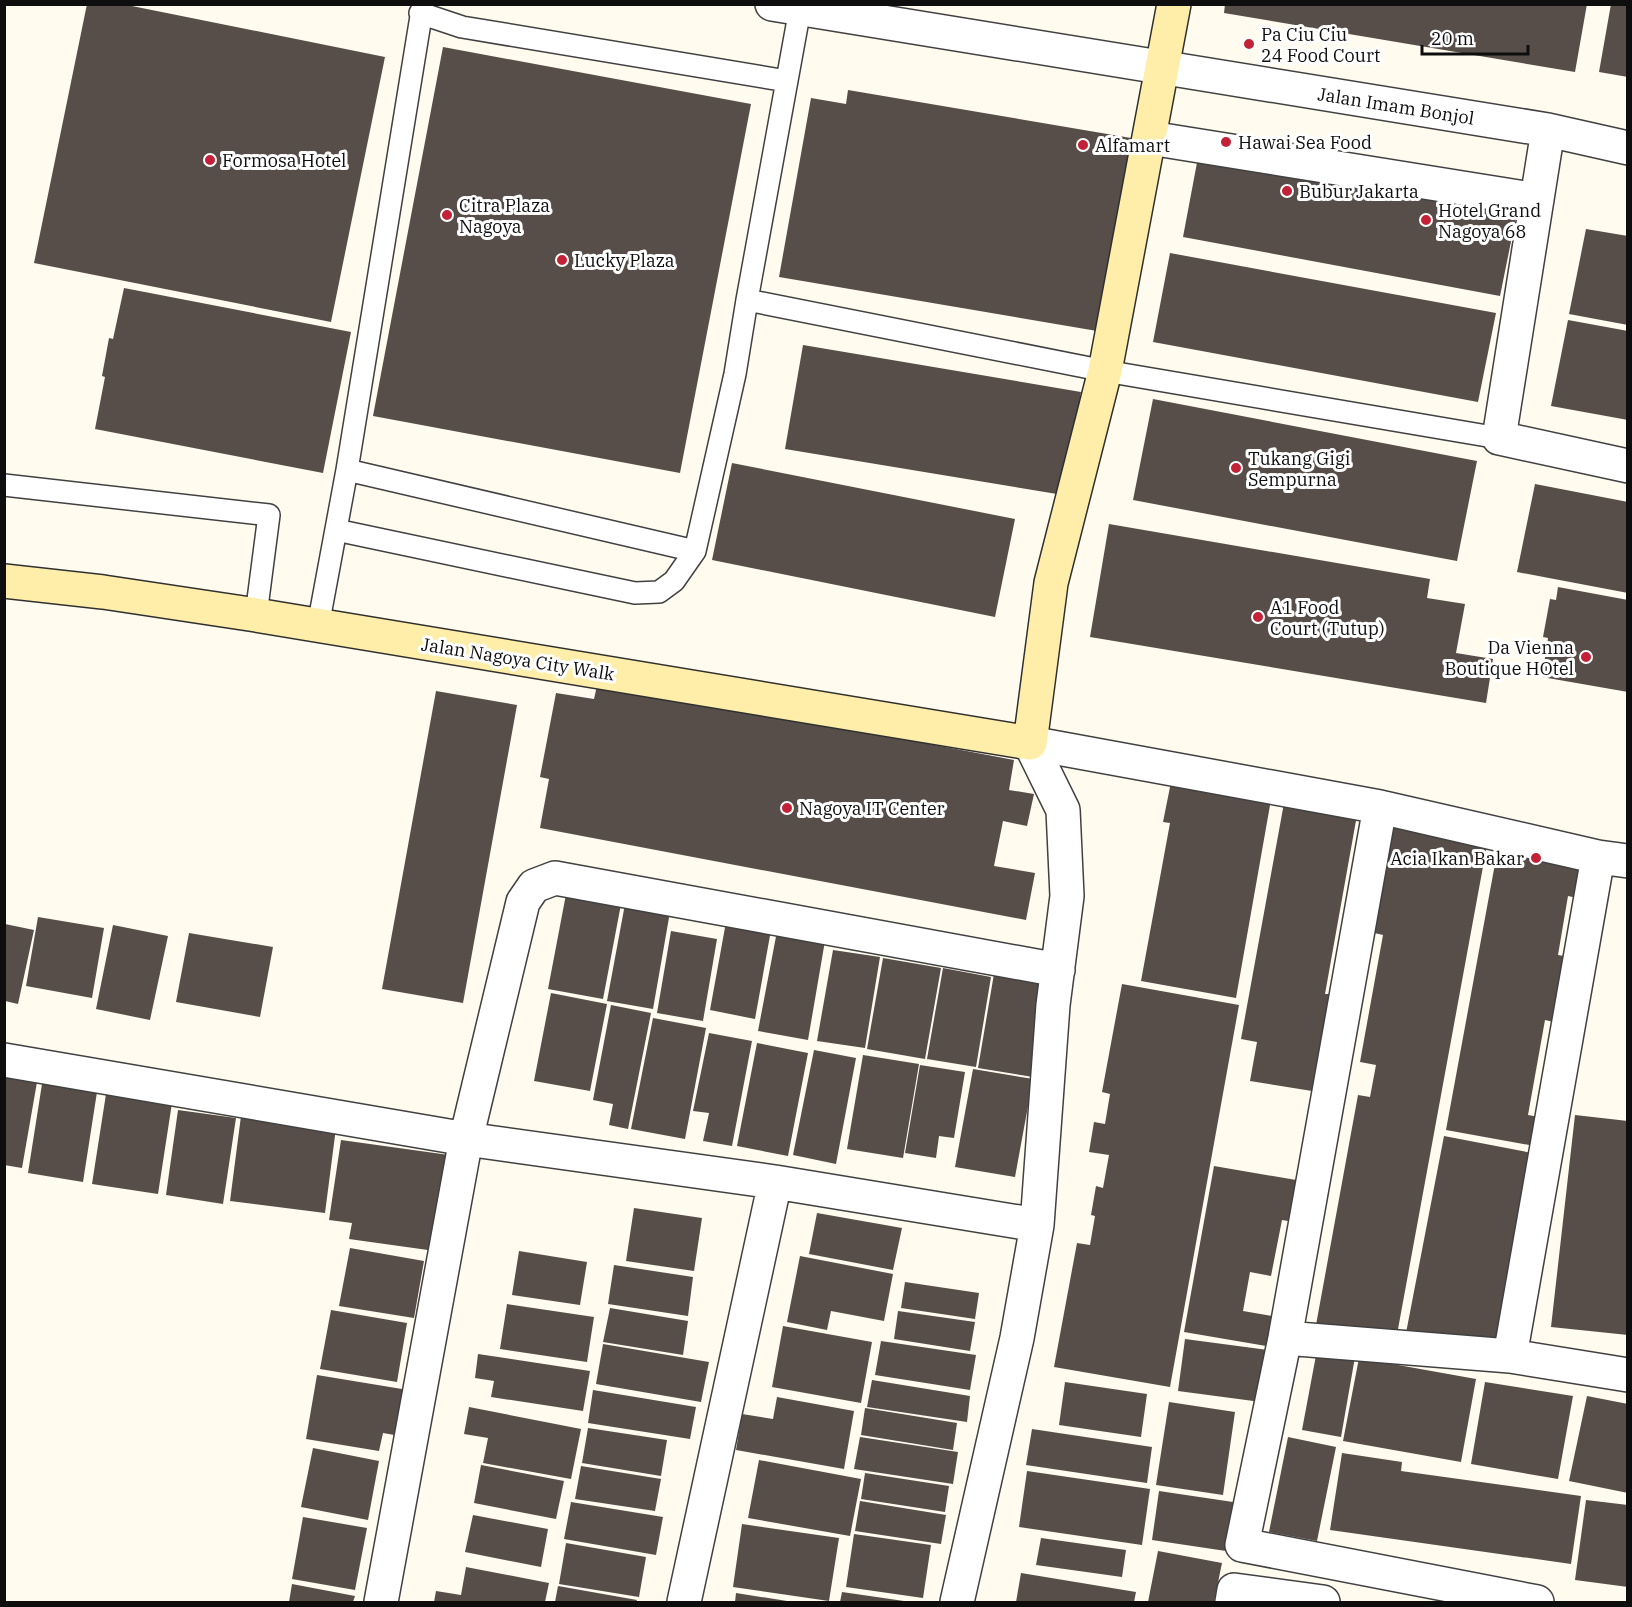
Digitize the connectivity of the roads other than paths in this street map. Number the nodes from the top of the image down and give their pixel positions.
1 (1174, 4) edge
2 (786, 7) edge
3 (422, 9) edge
4 (1163, 69) junction
5 (787, 81) junction
6 (1548, 130) junction
7 (1150, 138) junction
8 (1628, 148) edge
9 (1537, 200) junction
10 (747, 300) junction
11 (1105, 371) junction
12 (1499, 438) junction
13 (1628, 466) edge
14 (347, 470) junction
15 (4, 485) edge
16 (336, 530) junction
17 (695, 551) junction
18 (4, 581) edge
19 (256, 615) junction
20 (318, 626) junction
21 (1030, 743) junction
22 (1380, 807) junction
23 (1613, 860) edge
24 (1058, 970) junction
25 (4, 1060) edge
26 (466, 1139) junction
27 (774, 1182) junction
28 (1037, 1225) junction
29 (1285, 1338) junction
30 (1510, 1356) junction
31 (1628, 1375) edge
32 (381, 1602) edge
33 (684, 1602) edge
34 (957, 1602) edge
35 (1232, 1602) edge
36 (1323, 1602) edge
37 (1537, 1602) edge

1 - 4 street
2 - 4 street, Jalan Imam Bonjol
2 - 5 lane
3 - 5 lane
3 - 14 lane
4 - 6 street, Jalan Imam Bonjol
4 - 7 street
5 - 10 lane
6 - 8 street, Jalan Imam Bonjol
6 - 9 street
7 - 9 street
7 - 11 street
9 - 12 street
10 - 11 lane
10 - 17 lane
11 - 12 lane
11 - 21 street
12 - 13 street
14 - 16 lane
14 - 17 lane
15 - 19 lane
16 - 17 lane
16 - 20 lane
18 - 19 street, Jalan Nagoya City Walk
19 - 20 street, Jalan Nagoya City Walk
20 - 21 street, Jalan Nagoya City Walk
21 - 22 street
21 - 24 street
22 - 23 street
22 - 29 street
23 - 30 street
24 - 26 street
24 - 28 street
25 - 26 street
26 - 27 street
26 - 32 street
27 - 28 street
27 - 33 street
28 - 34 street
29 - 30 street
29 - 37 street
30 - 31 street
35 - 36 street

